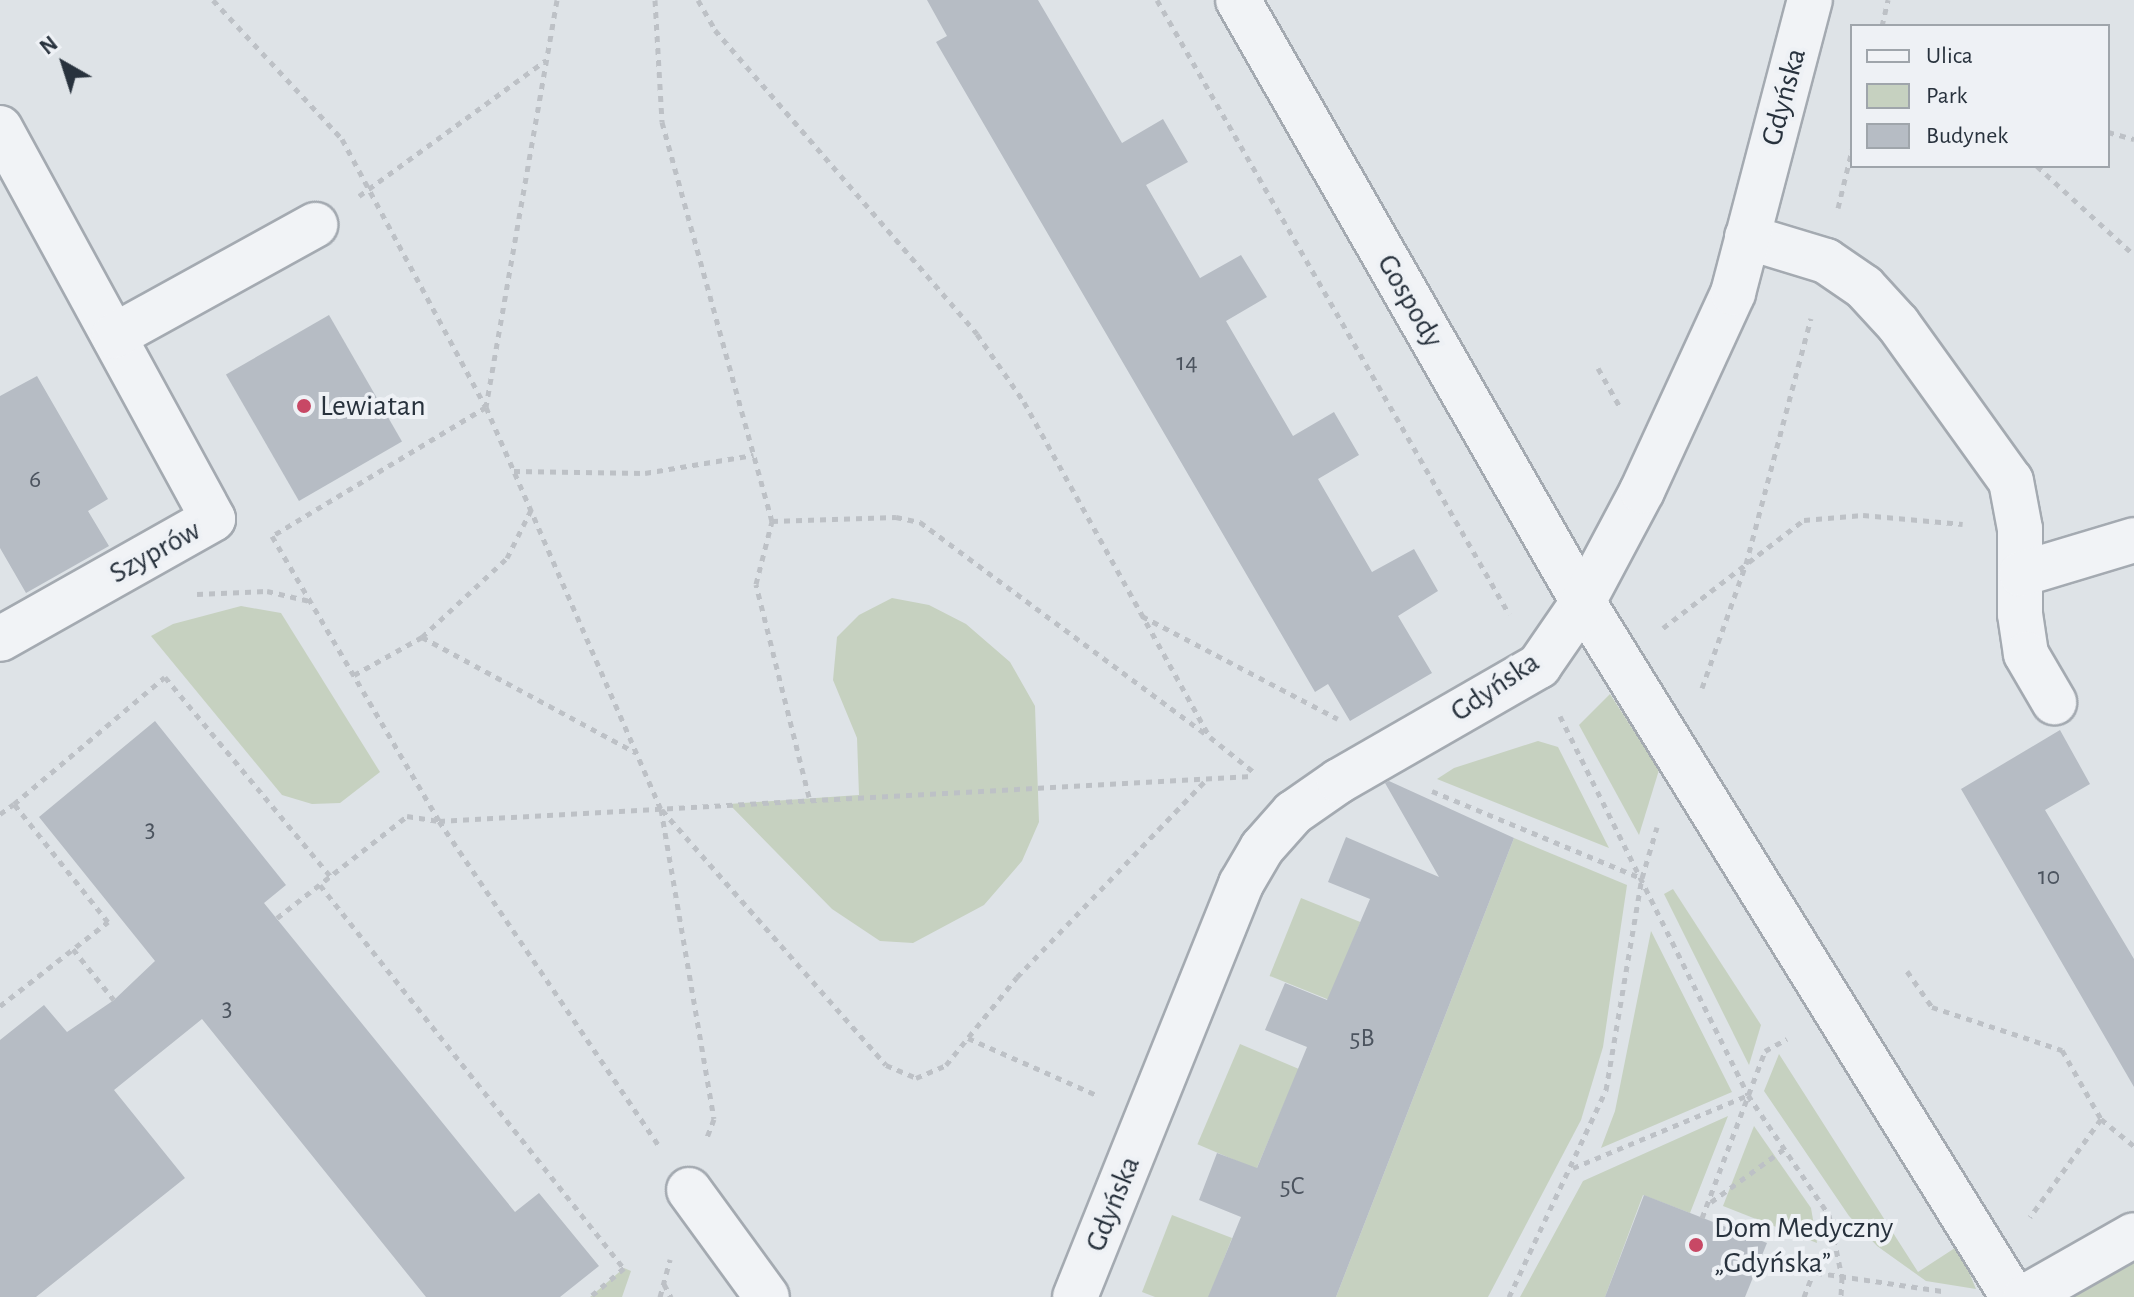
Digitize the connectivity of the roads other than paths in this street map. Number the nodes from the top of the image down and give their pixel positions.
1 (1238, 0) edge
2 (1810, 0) edge
3 (0, 128) edge
4 (315, 225) road end
5 (1747, 237) junction
6 (114, 336) junction
7 (2134, 540) edge
8 (2021, 574) junction
9 (1583, 602) junction
10 (0, 639) edge
11 (2054, 702) dead end
12 (689, 1190) road end
13 (2134, 1235) edge
14 (2004, 1282) edge
15 (767, 1297) edge
16 (1075, 1297) edge
17 (2025, 1297) edge

1 - 9 street, Gospody
2 - 5 street, Gdyńska
3 - 6 street, Szyprów
4 - 6 street
5 - 8 street
5 - 9 street, Gdyńska
6 - 10 street, Szyprów
7 - 8 street
8 - 11 street
9 - 14 street, Gospody
9 - 16 street, Gdyńska
12 - 15 street
13 - 17 street

